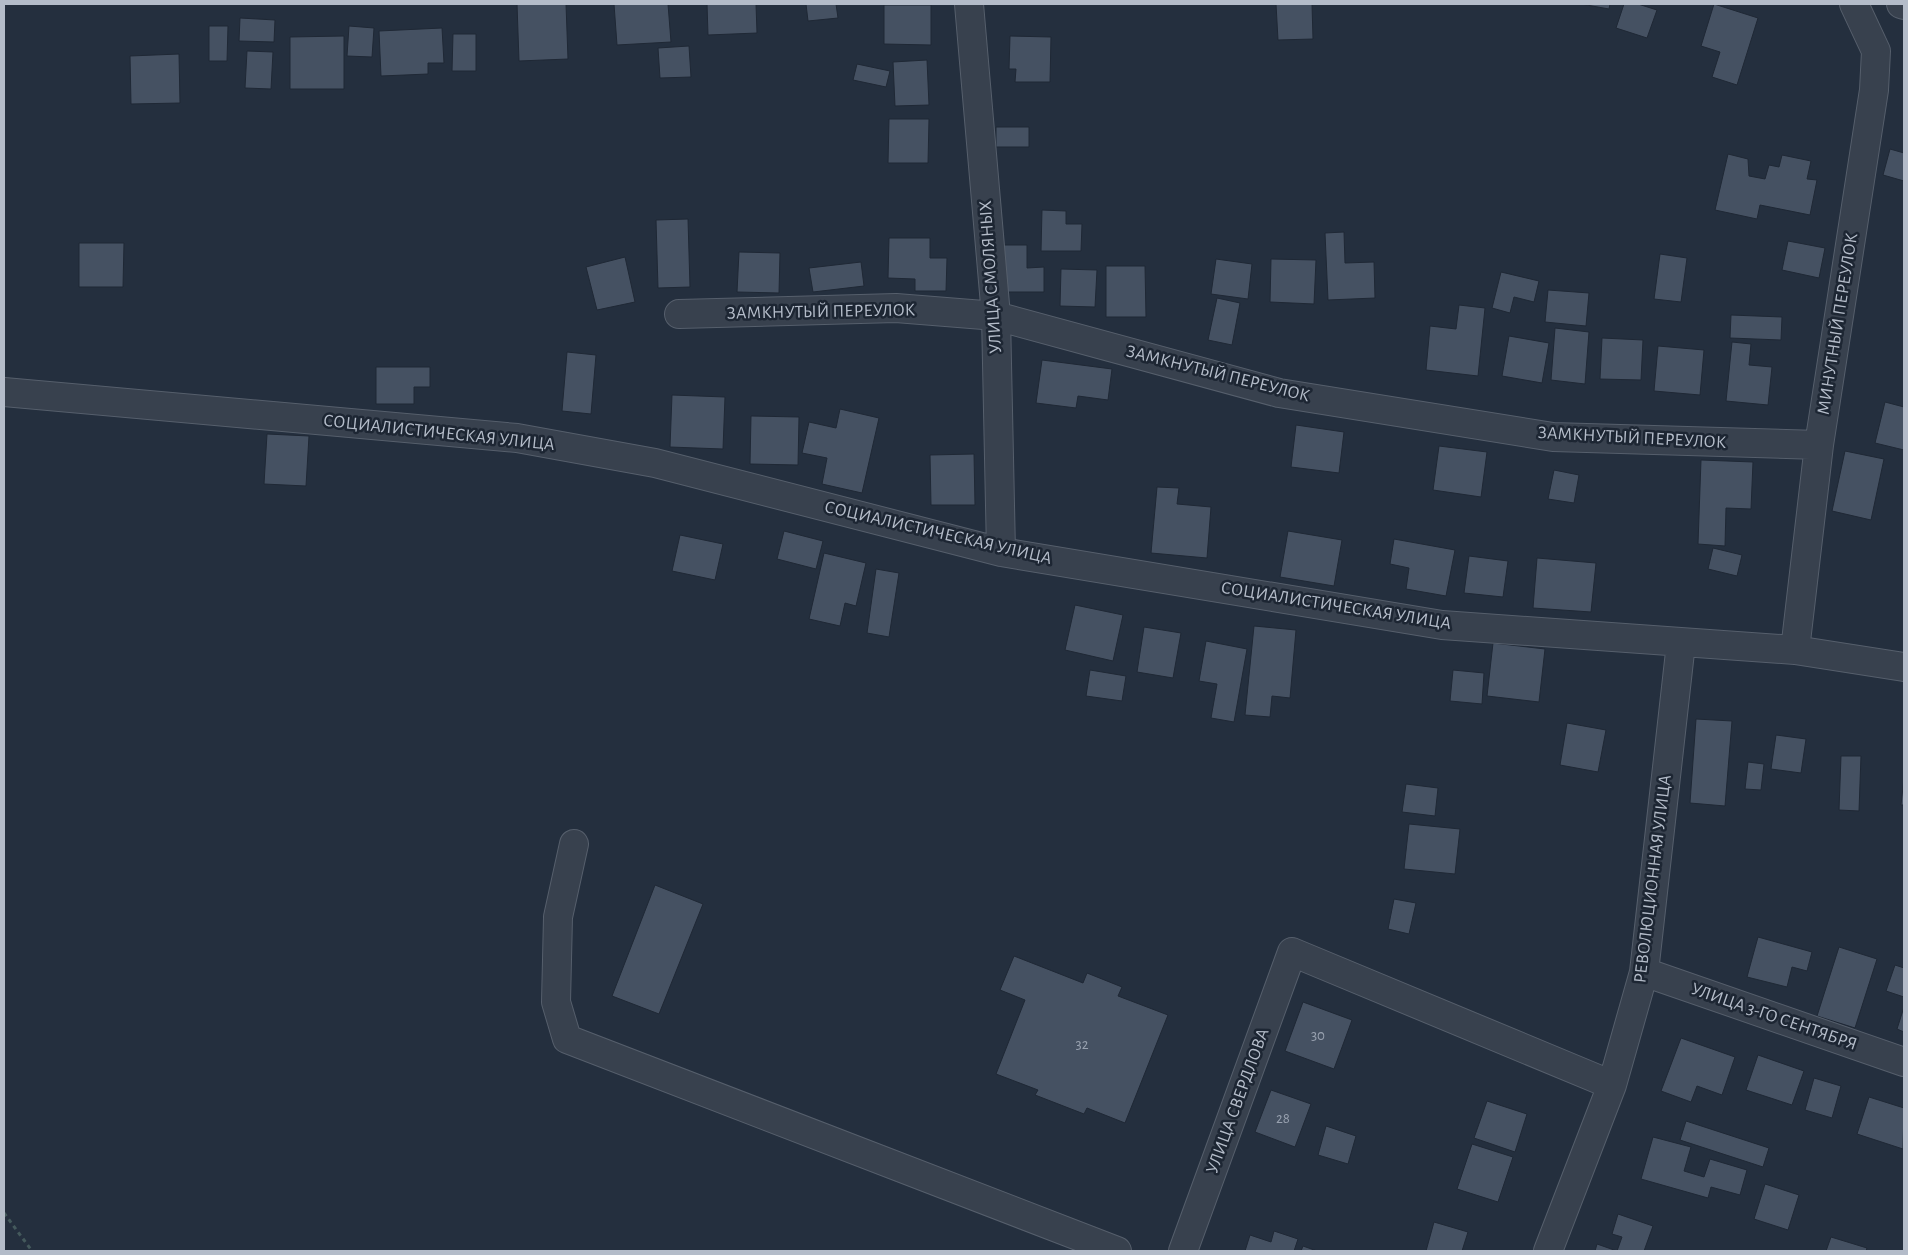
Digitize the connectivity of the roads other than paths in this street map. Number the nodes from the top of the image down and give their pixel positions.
1 (969, 4) edge
2 (1854, 4) edge
3 (679, 314) dead end
4 (996, 316) junction
5 (4, 392) edge
6 (1819, 445) junction
7 (1001, 552) junction
8 (1681, 643) junction
9 (1795, 650) junction
10 (1904, 667) edge
11 (574, 844) dead end
12 (1644, 972) junction
13 (1904, 1062) edge
14 (1612, 1085) junction
15 (1117, 1251) edge
16 (1183, 1251) edge
17 (1548, 1251) edge

1 - 4 street, УЛИЦА СМОЛЯНЫХ
2 - 6 street, МИНУТНЫЙ ПЕРЕУЛОК
3 - 4 street, ЗАМКНУТЫЙ ПЕРЕУЛОК
4 - 6 street, ЗАМКНУТЫЙ ПЕРЕУЛОК
4 - 7 street, УЛИЦА СМОЛЯНЫХ
5 - 7 street, СОЦИАЛИСТИЧЕСКАЯ УЛИЦА
6 - 9 street, МИНУТНЫЙ ПЕРЕУЛОК
7 - 8 street, СОЦИАЛИСТИЧЕСКАЯ УЛИЦА
8 - 9 street, СОЦИАЛИСТИЧЕСКАЯ УЛИЦА
8 - 12 street, РЕВОЛЮЦИОННАЯ УЛИЦА
9 - 10 street, СОЦИАЛИСТИЧЕСКАЯ УЛИЦА
11 - 15 street
12 - 13 street, УЛИЦА 3-ГО СЕНТЯБРЯ
12 - 14 street, РЕВОЛЮЦИОННАЯ УЛИЦА
14 - 16 street, УЛИЦА СВЕРДЛОВА
14 - 17 street, РЕВОЛЮЦИОННАЯ УЛИЦА

